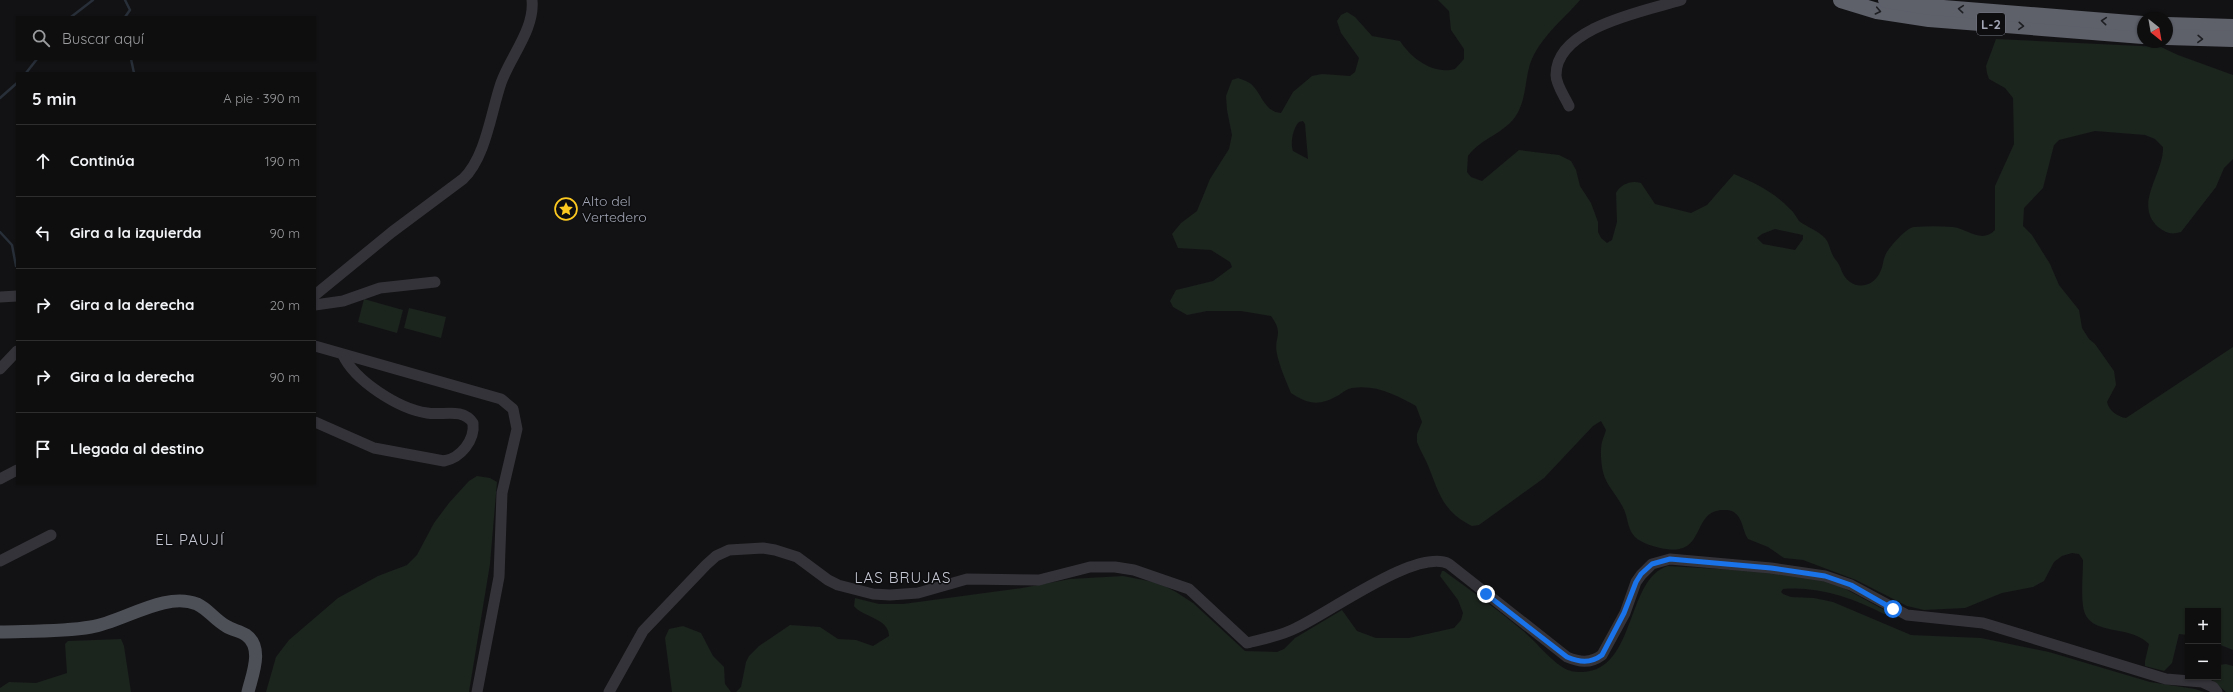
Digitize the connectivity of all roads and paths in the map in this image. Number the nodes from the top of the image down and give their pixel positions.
1 (532, 0) edge
2 (1681, 0) edge
3 (1841, 0) edge
4 (1886, 0) edge
5 (2137, 24) edge
6 (2173, 25) edge
7 (2233, 27) edge
8 (2137, 36) edge
9 (2173, 38) edge
10 (2233, 39) edge
11 (1569, 106) dead end
12 (436, 282) dead end
13 (316, 295) edge
14 (16, 296) edge
15 (0, 297) edge
16 (316, 305) edge
17 (316, 346) edge
18 (16, 351) edge
19 (343, 355) junction
20 (4, 356) edge
21 (0, 369) edge
22 (316, 422) edge
23 (16, 471) edge
24 (0, 479) edge
25 (51, 535) dead end
26 (0, 561) edge
27 (0, 632) edge
28 (248, 692) edge
29 (476, 692) edge
30 (609, 692) edge
31 (2217, 692) edge

1 - 13 street
2 - 11 street
3 -> 8 highway, L-2
5 -> 4 highway, L-2
6 - 7 highway
9 -> 10 highway
12 - 16 street
14 - 15 street
17 - 19 street
18 - 20 street
19 - 22 street
19 - 29 street
20 - 21 street
23 - 24 street
25 - 26 street
27 - 28 main road
30 - 31 street

